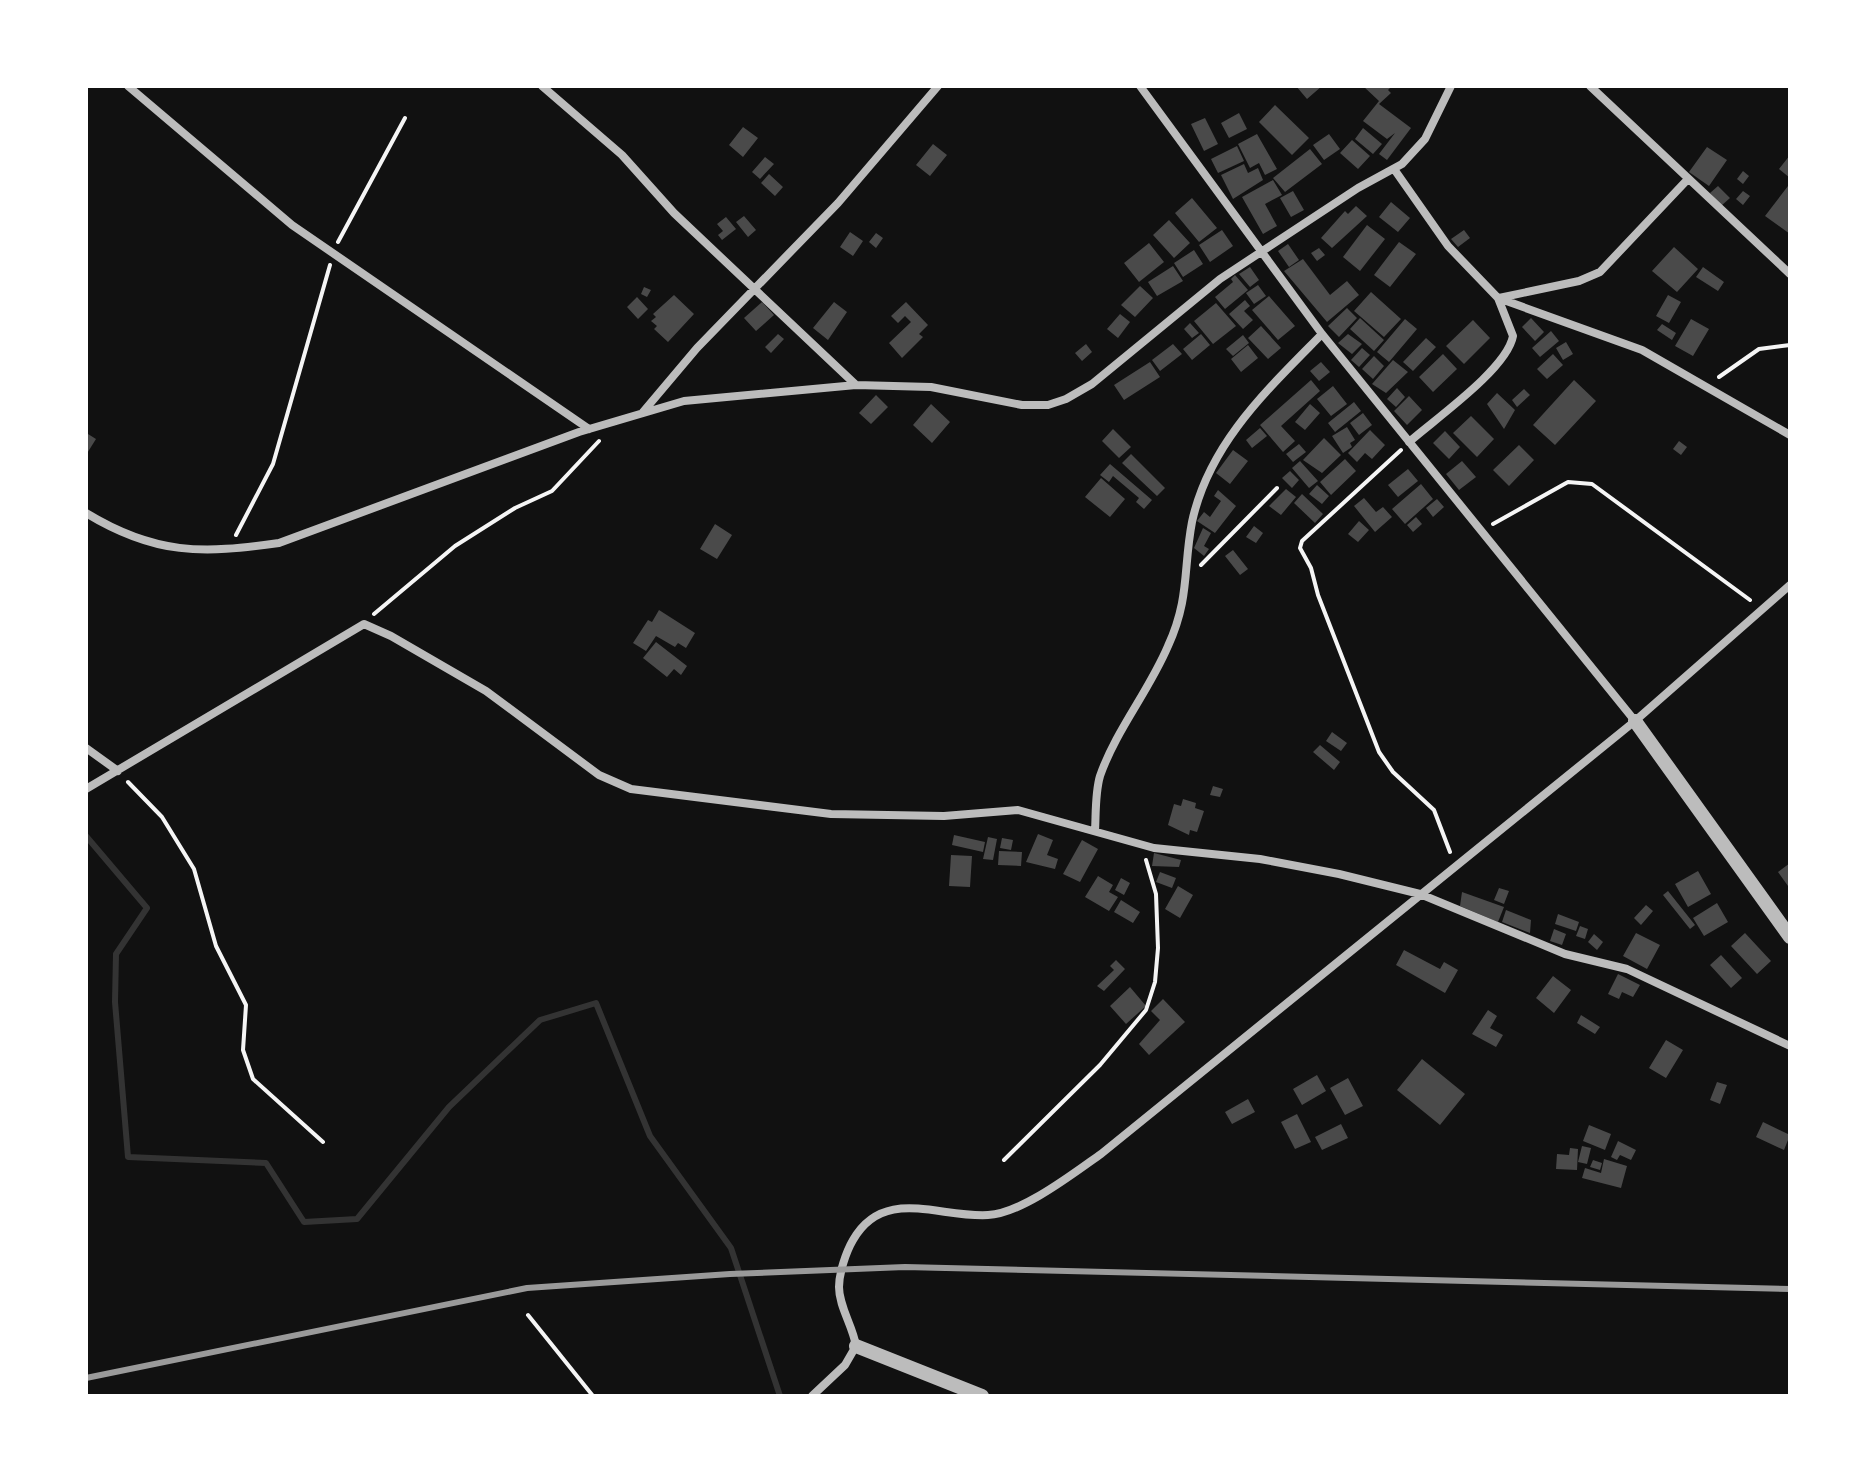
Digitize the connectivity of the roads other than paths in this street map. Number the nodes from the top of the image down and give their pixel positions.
1 (128, 86) edge
2 (542, 86) edge
3 (938, 86) edge
4 (1140, 86) edge
5 (1451, 86) edge
6 (1590, 86) edge
7 (1394, 169) junction
8 (1688, 179) junction
9 (1261, 253) junction
10 (1790, 274) edge
11 (755, 287) junction
12 (1498, 298) junction
13 (1322, 334) junction
14 (856, 385) junction
15 (642, 412) junction
16 (589, 429) junction
17 (1790, 435) edge
18 (1409, 442) junction
19 (86, 513) edge
20 (1790, 585) edge
21 (1635, 721) junction
22 (86, 748) edge
23 (118, 771) junction
24 (86, 789) edge
25 (1095, 831) junction
26 (1420, 894) junction
27 (1790, 937) edge
28 (1790, 1046) edge
29 (856, 1346) junction
30 (812, 1396) edge
31 (982, 1396) edge

1 - 16 street
2 - 11 street
3 - 11 street
4 - 9 street
5 - 7 street
6 - 8 street
7 - 9 street
7 - 12 street
8 - 10 street
8 - 12 street
9 - 13 street
9 - 14 street
11 - 14 street
11 - 15 street
12 - 17 street
12 - 18 street
13 - 18 street
13 - 25 street
14 - 15 street
15 - 16 street
16 - 19 street
18 - 21 street
20 - 21 street
21 - 26 street
21 - 27 street
22 - 23 street
23 - 24 street
23 - 25 street
25 - 26 street
26 - 28 street
26 - 29 street
29 - 30 street
29 - 31 street

